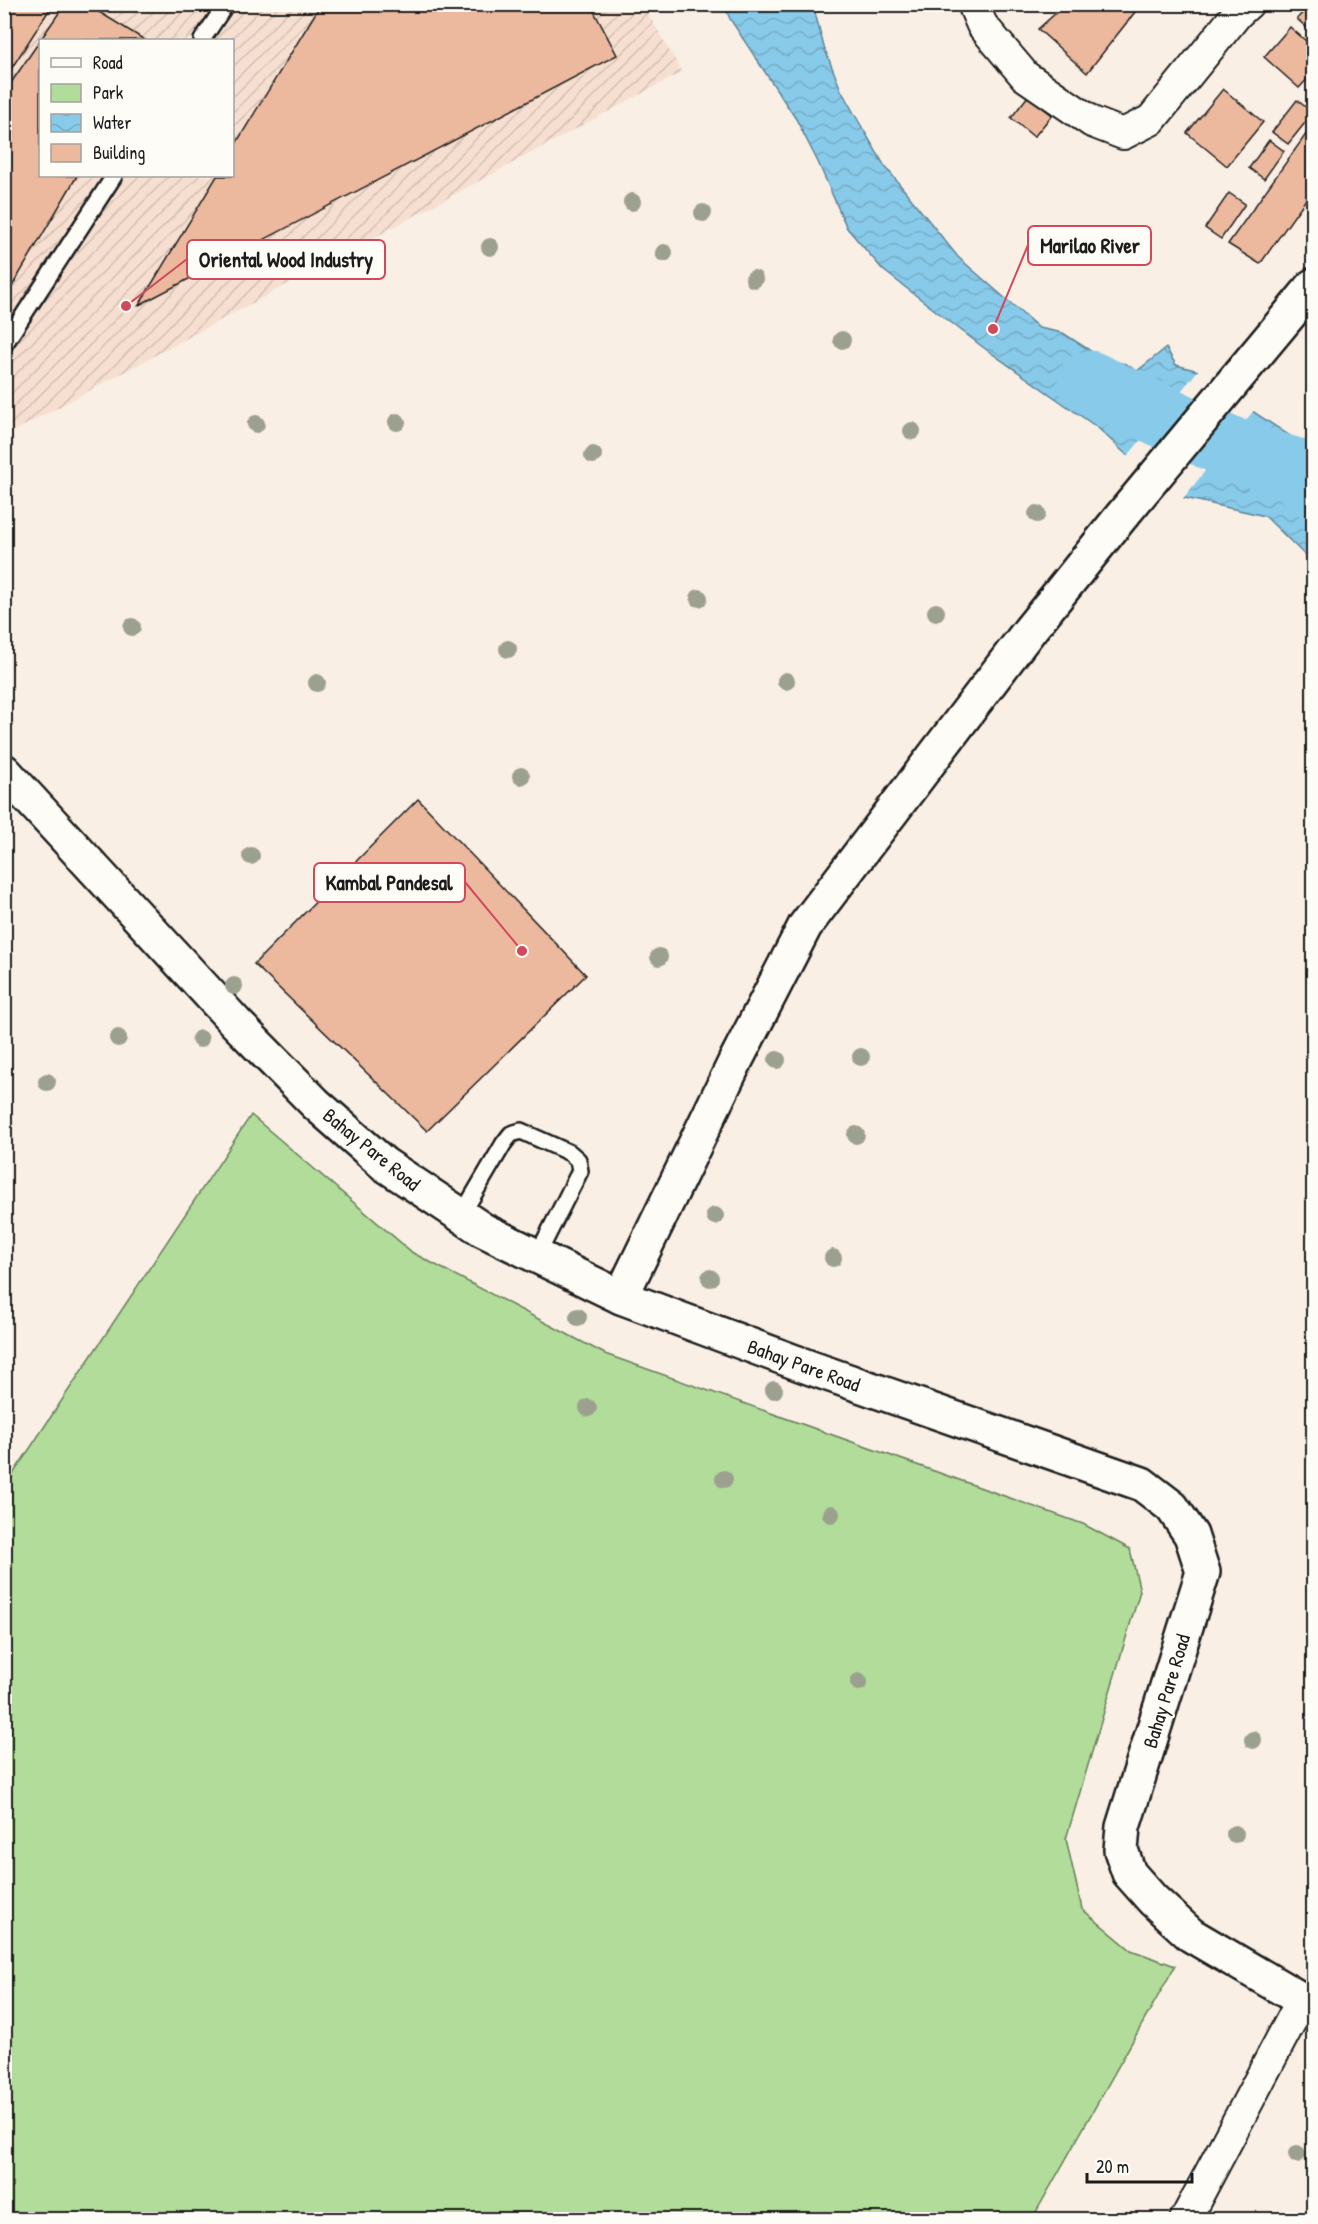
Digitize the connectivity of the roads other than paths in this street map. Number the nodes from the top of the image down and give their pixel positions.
1 (226, 4) edge
2 (972, 4) edge
3 (1238, 8) edge
4 (203, 39) edge
5 (113, 177) edge
6 (1314, 285) edge
7 (4, 345) edge
8 (4, 771) edge
9 (461, 1216) junction
10 (537, 1256) junction
11 (621, 1297) junction
12 (1308, 2004) edge
13 (1185, 2220) edge

1 - 4 lane
2 - 3 street
5 - 7 lane
6 - 11 main road
8 - 9 main road, Bahay Pare Road
9 - 10 main road, Bahay Pare Road
9 - 10 lane
10 - 11 main road, Bahay Pare Road
11 - 12 main road, Bahay Pare Road
12 - 13 street

